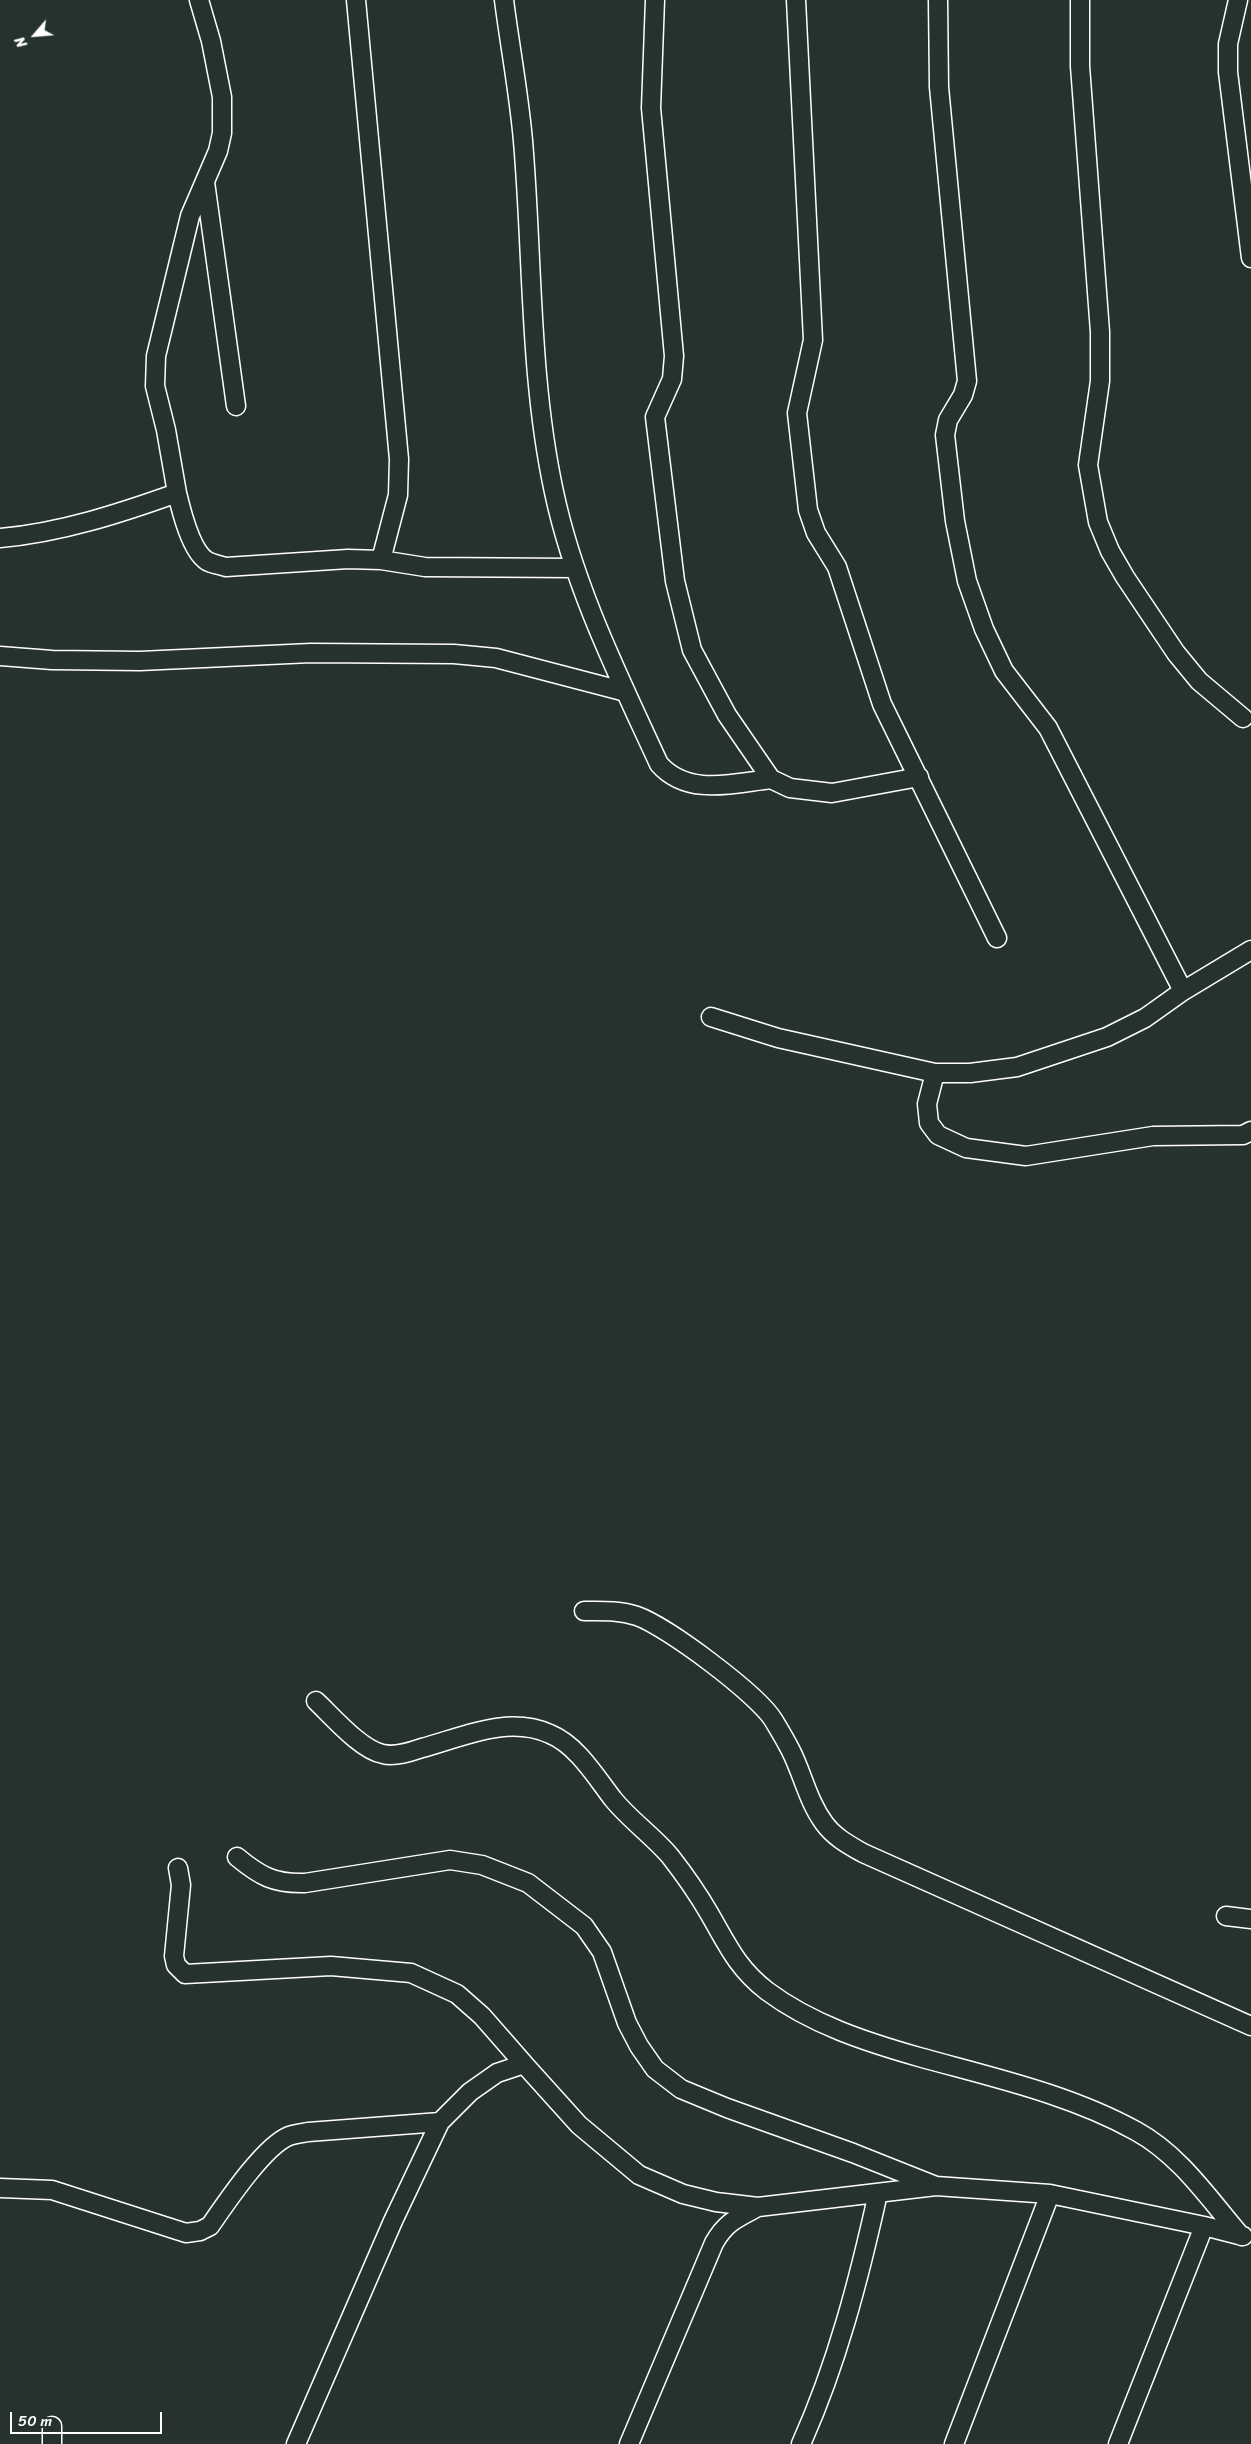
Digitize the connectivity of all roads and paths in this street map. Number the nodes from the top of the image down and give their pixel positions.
1 (199, 0) edge
2 (356, 0) edge
3 (504, 0) edge
4 (655, 0) edge
5 (796, 0) edge
6 (938, 0) edge
7 (1080, 0) edge
8 (1238, 0) edge
9 (205, 181) junction
10 (1251, 258) edge
11 (236, 406) dead end
12 (177, 493) junction
13 (0, 538) edge
14 (380, 560) junction
15 (574, 568) junction
16 (0, 656) edge
17 (626, 692) junction
18 (1243, 718) dead end
19 (919, 777) junction
20 (771, 778) junction
21 (997, 938) dead end
22 (1251, 950) edge
23 (1183, 991) junction
24 (712, 1017) dead end
25 (935, 1073) junction
26 (1248, 1137) edge
27 (584, 1611) dead end
28 (316, 1701) dead end
29 (237, 1857) dead end
30 (178, 1868) dead end
31 (1226, 1916) dead end
32 (1251, 1918) edge
33 (1251, 2026) edge
34 (524, 2064) junction
35 (440, 2122) junction
36 (936, 2186) junction
37 (0, 2188) edge
38 (878, 2193) junction
39 (1050, 2194) junction
40 (758, 2207) junction
41 (1204, 2226) junction
42 (1246, 2237) edge
43 (52, 2426) dead end
44 (52, 2444) edge
45 (296, 2444) edge
46 (629, 2444) edge
47 (801, 2444) edge
48 (954, 2444) edge
49 (1118, 2444) edge

1 - 9 street
2 - 14 street
3 - 15 street
4 - 20 street
5 - 19 street
6 - 23 street
7 - 18 street
8 - 10 street
9 - 11 street
9 - 12 street
12 - 13 street
12 - 14 street
14 - 15 street
15 - 17 street
16 - 17 street
17 - 20 street
19 - 20 street
19 - 21 street
22 - 23 street
23 - 25 street
24 - 25 street
25 - 26 street
27 - 33 street
28 - 42 street
29 - 36 street
30 - 34 street
31 - 32 street
34 - 35 street
34 - 40 street
35 - 37 street
35 - 45 street
36 - 38 street
36 - 39 street
38 - 40 street
38 - 47 street
39 - 41 street
39 - 48 street
40 - 46 street
41 - 42 street
41 - 49 street
43 - 44 street

